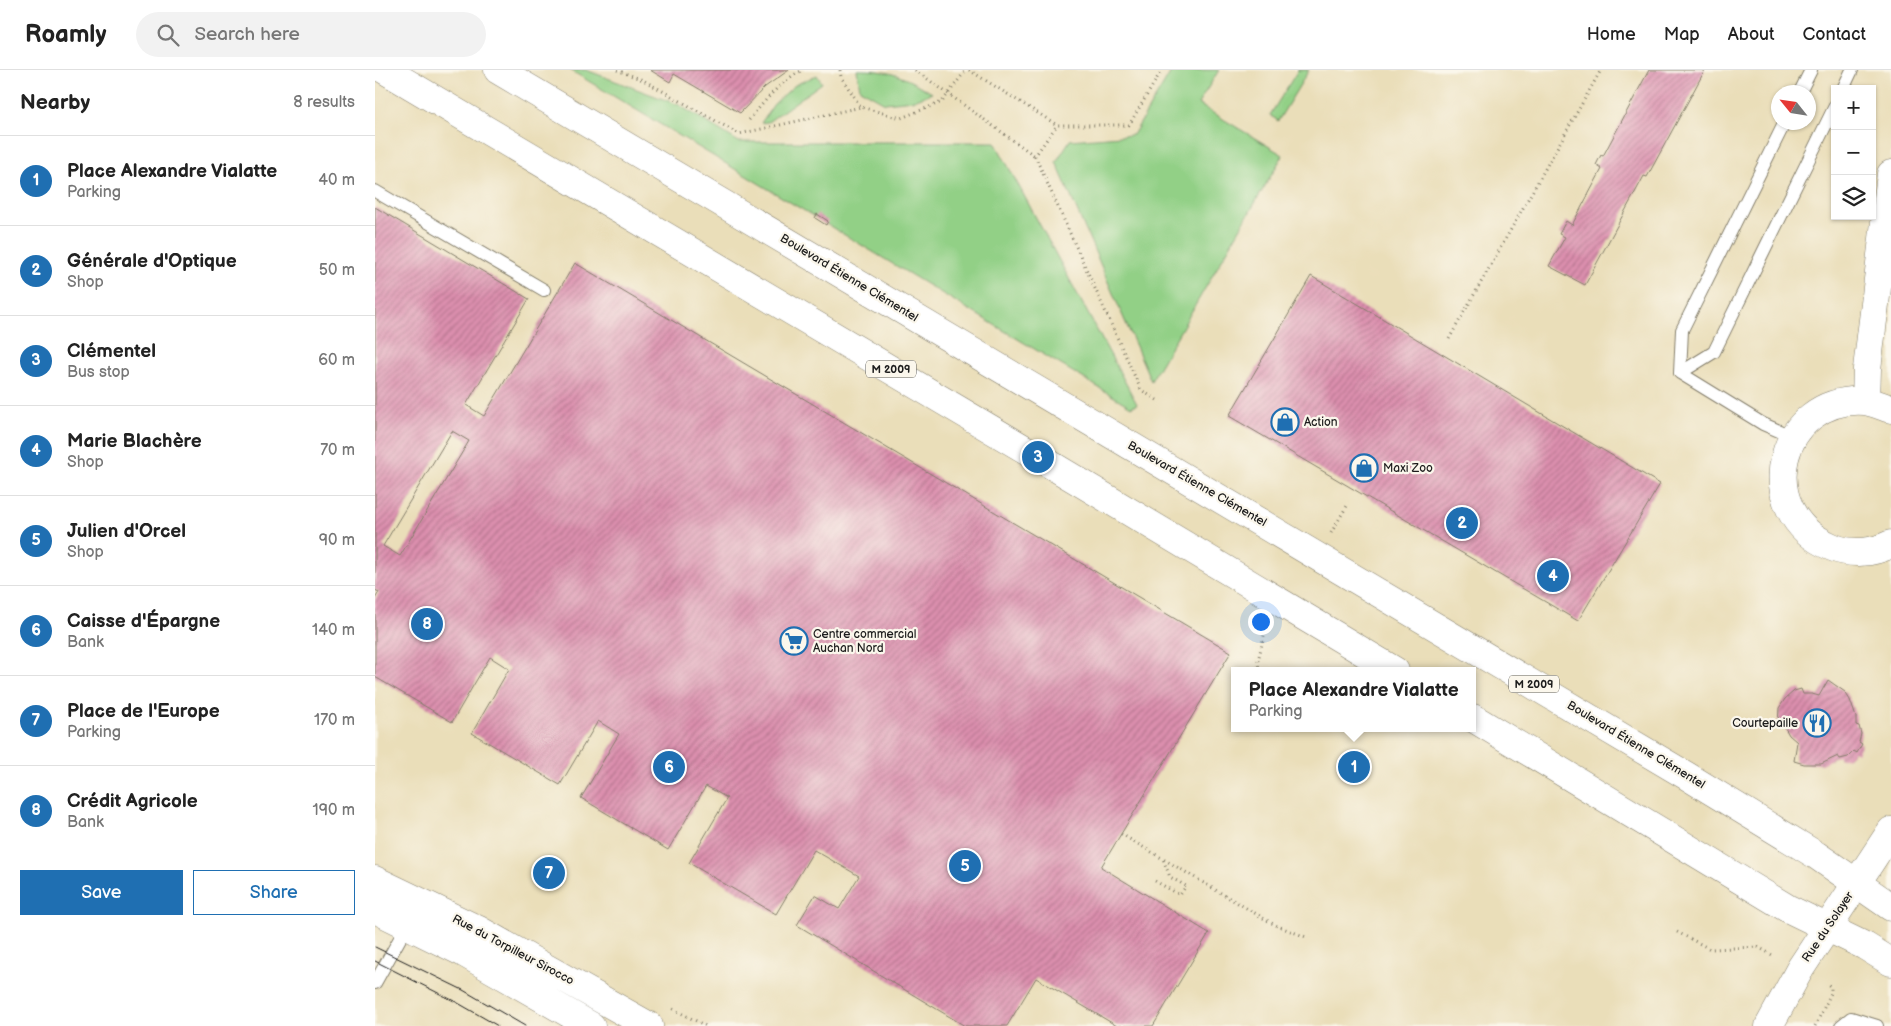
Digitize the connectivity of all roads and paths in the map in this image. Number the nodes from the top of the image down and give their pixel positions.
1 (385, 70) edge
2 (498, 70) edge
3 (617, 70) edge
4 (803, 70) edge
5 (915, 70) edge
6 (968, 70) edge
7 (1162, 70) edge
8 (1601, 70) edge
9 (1811, 70) edge
10 (1852, 70) edge
11 (840, 72) edge
12 (1804, 85) edge
13 (1845, 85) edge
14 (948, 94) junction
15 (861, 107) junction
16 (1831, 114) edge
17 (749, 120) dead end
18 (1057, 124) junction
19 (1781, 130) edge
20 (1035, 156) junction
21 (1891, 174) edge
22 (375, 191) edge
23 (544, 290) dead end
24 (1449, 339) dead end
25 (1680, 373) junction
26 (1157, 400) dead end
27 (1879, 405) edge
28 (1793, 437) junction
29 (1891, 544) edge
30 (1388, 667) edge
31 (1476, 720) edge
32 (1891, 831) edge
33 (1121, 834) dead end
34 (1163, 859) junction
35 (375, 880) edge
36 (1155, 881) dead end
37 (1857, 884) junction
38 (1891, 907) edge
39 (375, 909) edge
40 (414, 913) junction
41 (1828, 929) junction
42 (1306, 937) dead end
43 (1891, 962) edge
44 (375, 984) edge
45 (591, 1026) edge
46 (649, 1026) edge
47 (1769, 1026) edge
48 (1841, 1026) edge
49 (1877, 1026) edge

1 - 30 main road, M 2009
2 - 37 main road, Boulevard Étienne Clémentel / M 2009
3 - 15 path
4 - 17 path
5 - 14 path
6 - 14 path
6 - 18 path
7 - 18 path
8 - 24 path
9 - 12 lane
10 - 13 lane
11 - 15 path
14 - 15 path
14 - 20 path
16 - 25 lane
18 - 20 path
19 - 25 lane
20 - 26 path
21 - 27 main road
22 - 23 lane
25 - 28 lane
27 - 28 main road
28 - 29 main road
31 - 41 main road
32 - 37 main road, Rue du Solayer
33 - 34 path
34 - 36 path
34 - 42 path
35 - 40 main road, Rue du Torpilleur Sirocco
37 - 38 main road, Boulevard Étienne Clémentel / M 2009
37 - 41 main road, Rue du Solayer
39 - 40 main road, Rue du Torpilleur Sirocco
40 - 44 lane
40 - 45 main road, Rue du Torpilleur Sirocco
40 - 46 main road, Rue du Torpilleur Sirocco
41 - 43 main road
41 - 47 main road, Rue du Solayer
48 - 49 lane

